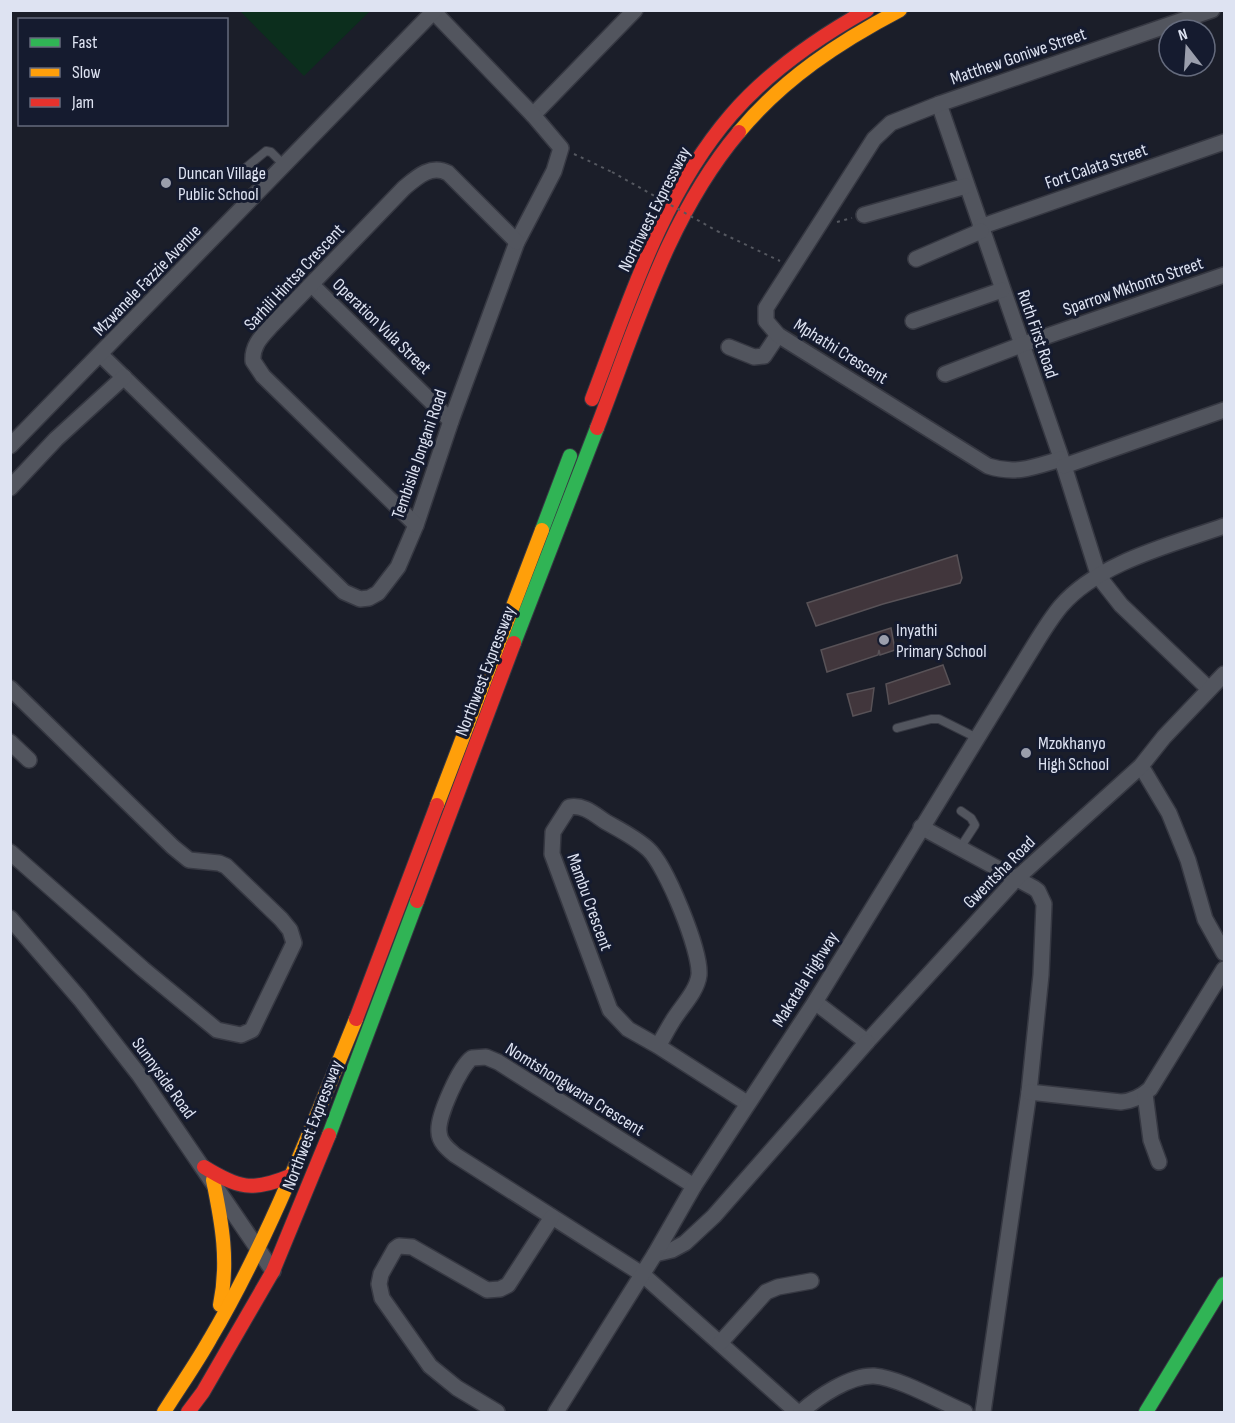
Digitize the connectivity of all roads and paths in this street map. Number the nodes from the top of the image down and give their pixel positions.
1 (635, 10) edge
2 (867, 10) edge
3 (900, 10) edge
4 (1212, 10) edge
5 (434, 11) edge
6 (939, 104) junction
7 (532, 116) junction
8 (1224, 142) edge
9 (561, 148) junction
10 (285, 166) junction
11 (237, 175) dead end
12 (966, 186) junction
13 (864, 215) dead end
14 (981, 229) junction
15 (517, 242) junction
16 (916, 260) dead end
17 (791, 267) junction
18 (1224, 275) edge
19 (312, 285) junction
20 (1002, 290) junction
21 (913, 321) dead end
22 (778, 335) junction
23 (1021, 345) junction
24 (729, 347) dead end
25 (101, 355) junction
26 (945, 374) dead end
27 (124, 376) junction
28 (1224, 410) edge
29 (587, 411) dead end
30 (451, 421) junction
31 (575, 444) dead end
32 (10, 446) edge
33 (1063, 463) junction
34 (10, 488) edge
35 (416, 525) junction
36 (1224, 526) edge
37 (1098, 577) junction
38 (1224, 674) edge
39 (10, 688) edge
40 (1209, 689) junction
41 (897, 728) dead end
42 (977, 738) junction
43 (10, 742) edge
44 (29, 760) dead end
45 (1142, 766) junction
46 (961, 811) dead end
47 (921, 827) junction
48 (960, 848) junction
49 (10, 852) edge
50 (1016, 879) junction
51 (10, 918) edge
52 (1224, 953) edge
53 (1224, 969) edge
54 (815, 1002) junction
55 (867, 1042) junction
56 (658, 1046) junction
57 (1029, 1092) junction
58 (1145, 1094) junction
59 (747, 1104) junction
60 (1159, 1162) dead end
61 (204, 1167) junction
62 (290, 1176) junction
63 (213, 1180) junction
64 (694, 1186) junction
65 (552, 1217) junction
66 (257, 1249) junction
67 (656, 1254) junction
68 (273, 1271) junction
69 (642, 1274) junction
70 (811, 1281) dead end
71 (1224, 1284) edge
72 (211, 1338) junction
73 (720, 1343) junction
74 (164, 1413) edge
75 (188, 1413) edge
76 (497, 1413) edge
77 (556, 1413) edge
78 (799, 1413) edge
79 (965, 1413) edge
80 (983, 1413) edge
81 (1146, 1413) edge

1 - 7 street
2 - 29 main road, Northwest Expressway
3 - 68 main road, Northwest Expressway
4 - 6 street, Matthew Goniwe Street
5 - 7 street
5 - 10 street, Mzwanele Fazzie Avenue
6 - 12 street, Ruth First Road
6 - 17 street, Mphathi Crescent
7 - 9 street
8 - 14 street, Fort Calata Street
9 - 15 street, Tembisile Jongani Road
9 - 17 path, bridge
10 - 11 lane
10 - 25 street, Mzwanele Fazzie Avenue
12 - 13 street
12 - 14 street, Ruth First Road
14 - 16 street, Fort Calata Street
14 - 20 street, Ruth First Road
15 - 19 street, Sarhili Hintsa Crescent
15 - 30 street, Tembisile Jongani Road
17 - 22 street, Mphathi Crescent
18 - 23 street, Sparrow Mkhonto Street
19 - 30 street, Operation Vula Street
19 - 35 street, Sarhili Hintsa Crescent
20 - 21 street
20 - 23 street, Ruth First Road
22 - 24 street
22 - 33 street, Mphathi Crescent
23 - 26 street, Sparrow Mkhonto Street
23 - 33 street, Ruth First Road
25 - 27 street, Tembisile Jongani Road
25 - 32 street, Mzwanele Fazzie Avenue
27 - 34 street
27 - 35 street, Tembisile Jongani Road
28 - 33 street, Mphathi Crescent
30 - 35 street, Tembisile Jongani Road
31 - 62 main road, Northwest Expressway
33 - 37 street, Ruth First Road
36 - 37 street, Makatala Highway
37 - 40 street
37 - 42 street, Makatala Highway
38 - 40 street, Gwentsha Road
39 - 49 street
40 - 45 street, Gwentsha Road
41 - 42 lane
42 - 47 street, Makatala Highway
43 - 44 street
45 - 50 street, Gwentsha Road
45 - 52 street
46 - 48 lane
47 - 48 street
47 - 54 street, Makatala Highway
48 - 50 street
50 - 55 street, Gwentsha Road
50 - 57 street
51 - 61 street, Sunnyside Road
53 - 58 street
54 - 55 street
54 - 59 street, Makatala Highway
55 - 67 street, Gwentsha Road
56 - 56 street, Mambu Crescent
56 - 59 street, Mambu Crescent
57 - 58 street
57 - 80 street
58 - 60 street
59 - 64 street, Makatala Highway
61 - 62 main road
61 - 63 street, Sunnyside Road
62 - 66 main road, Northwest Expressway
63 - 66 street, Sunnyside Road
63 - 72 main road
64 - 65 street, Nomtshongwana Crescent
64 - 67 street, Makatala Highway
65 - 69 street, Nomtshongwana Crescent
65 - 76 street
66 - 68 street, Sunnyside Road
66 - 72 main road, Northwest Expressway
67 - 69 street, Makatala Highway
68 - 75 main road, Northwest Expressway
69 - 73 street, Nomtshongwana Crescent
69 - 77 street, Makatala Highway
70 - 73 street
71 - 81 main road
72 - 74 main road, Northwest Expressway
73 - 78 street, Nomtshongwana Crescent
78 - 79 street

